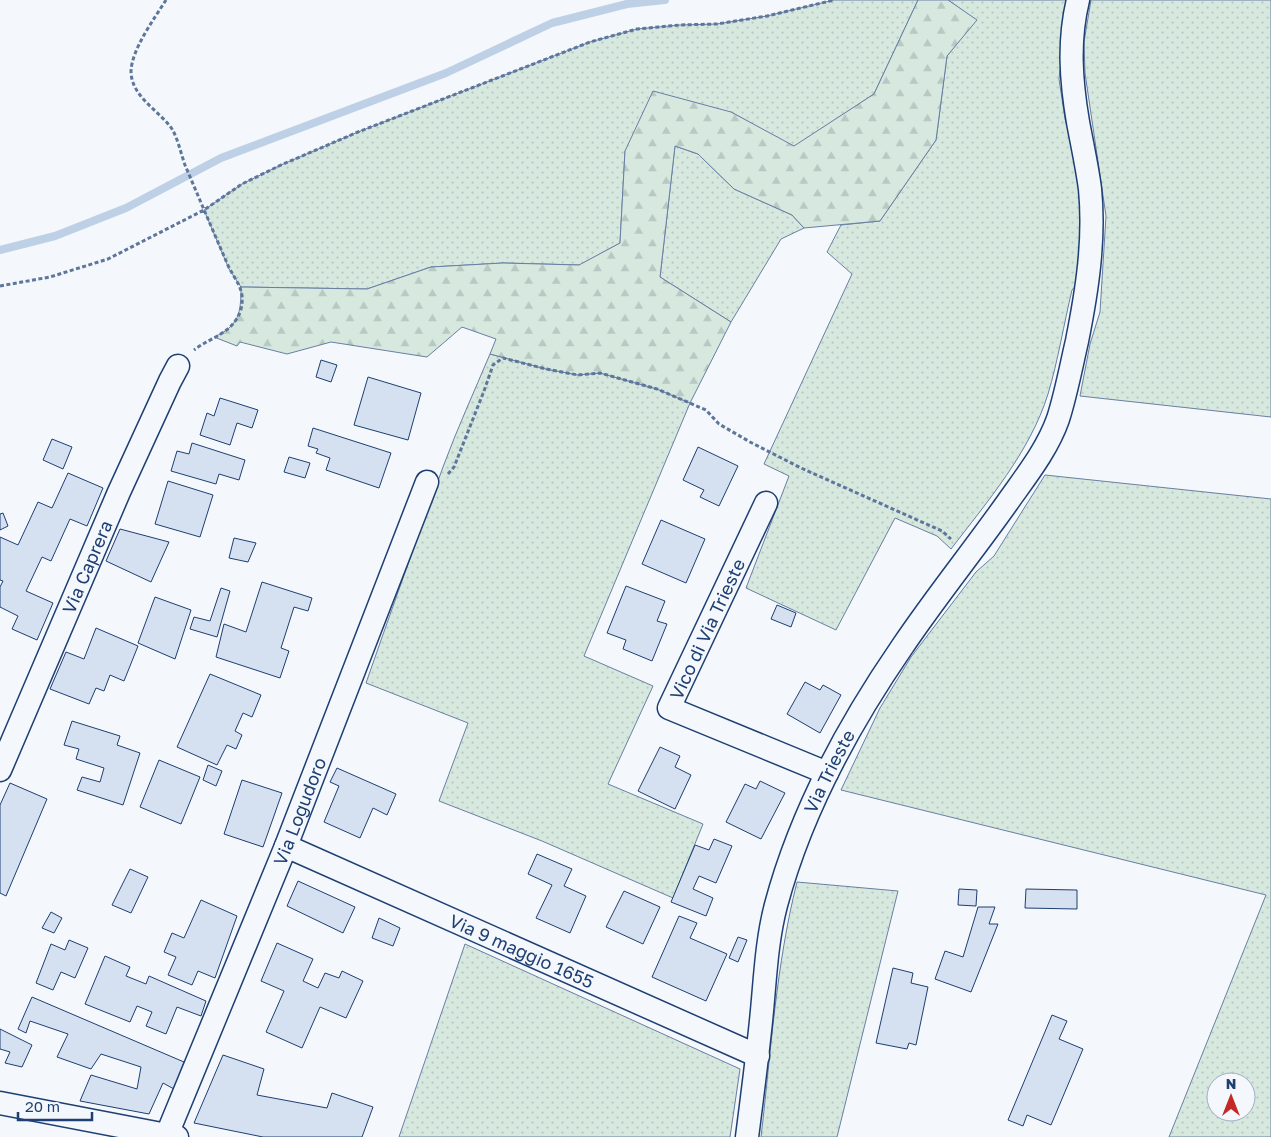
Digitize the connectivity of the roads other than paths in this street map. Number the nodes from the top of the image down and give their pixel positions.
1 (1078, 0) edge
2 (178, 366) road end
3 (427, 482) road end
4 (766, 503) dead end
5 (0, 770) edge
6 (827, 774) junction
7 (286, 846) junction
8 (758, 1056) junction
9 (0, 1103) edge
10 (170, 1136) edge
11 (747, 1137) edge

1 - 6 street, Via Trieste
2 - 5 street, Via Caprera
3 - 7 street, Via Logudoro
4 - 6 street, Vico di Via Trieste
6 - 8 street, Via Trieste
7 - 8 street, Via 9 maggio 1655
7 - 10 street, Via Logudoro
8 - 11 street, Via Trieste
9 - 10 street

